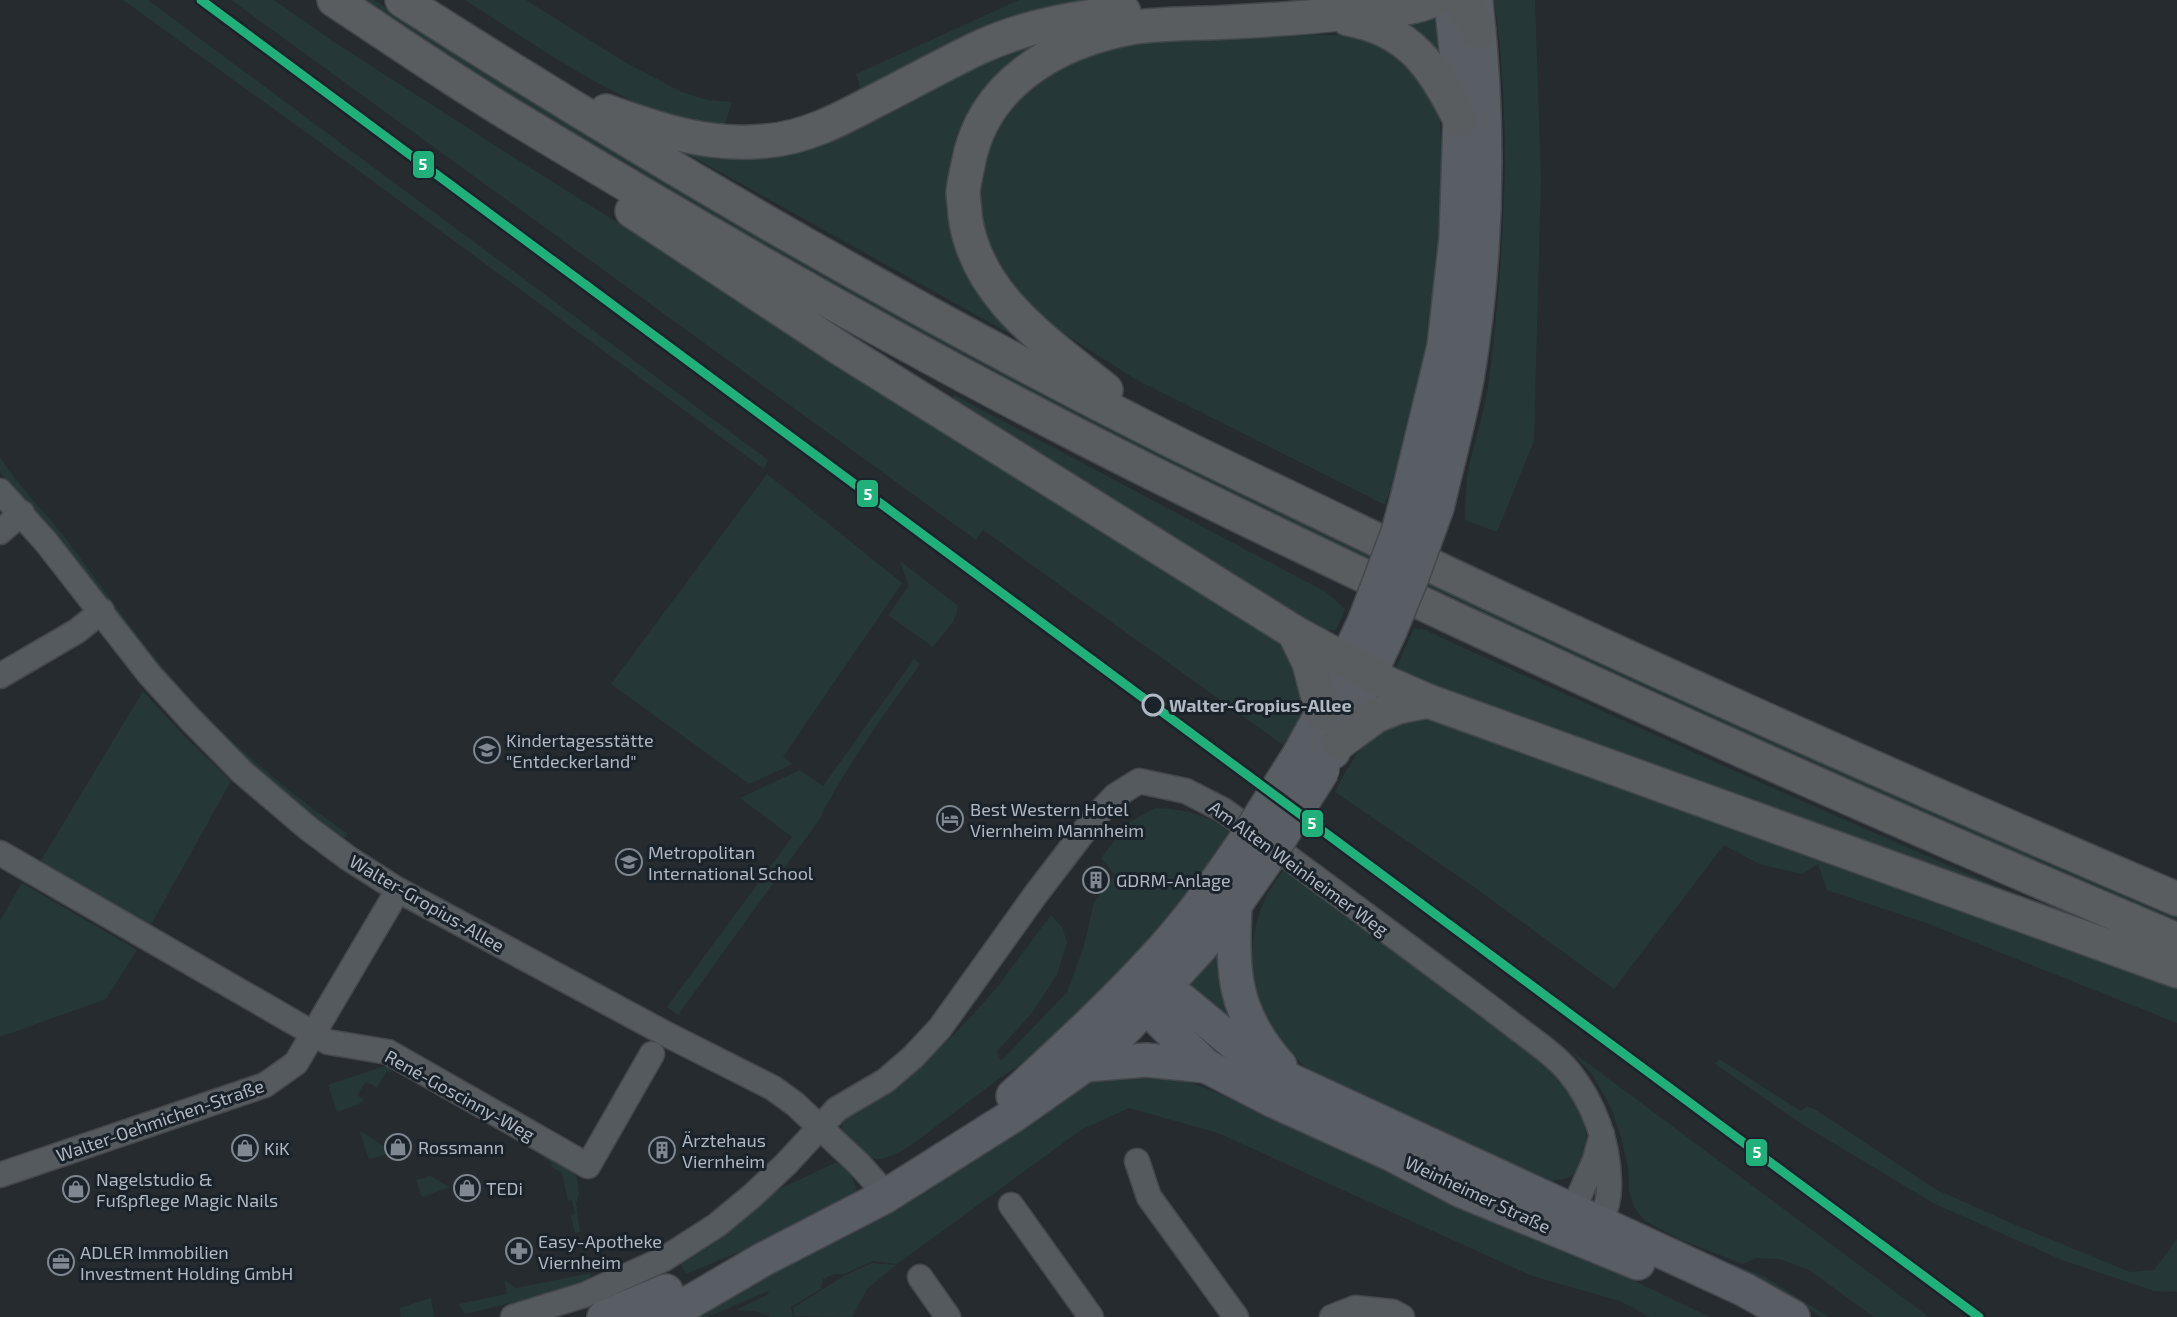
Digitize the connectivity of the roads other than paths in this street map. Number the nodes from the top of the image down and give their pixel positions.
1 (334, 0) edge
2 (402, 0) edge
3 (1235, 0) edge
4 (1433, 0) edge
5 (1451, 0) edge
6 (1461, 0) edge
7 (1329, 15) junction
8 (1477, 15) edge
9 (526, 80) junction
10 (513, 117) junction
11 (1460, 120) junction
12 (1166, 438) junction
13 (0, 491) edge
14 (1422, 502) junction
15 (22, 513) junction
16 (0, 532) edge
17 (102, 611) junction
18 (1294, 632) junction
19 (1359, 668) junction
20 (0, 676) edge
21 (1428, 701) junction
22 (1322, 714) junction
23 (1321, 755) junction
24 (0, 853) edge
25 (1254, 854) junction
26 (398, 890) junction
27 (2177, 899) edge
28 (1235, 905) junction
29 (2177, 940) edge
30 (2177, 971) edge
31 (1149, 991) junction
32 (314, 1034) junction
33 (652, 1054) dead end
34 (1085, 1065) junction
35 (1206, 1066) junction
36 (1298, 1084) junction
37 (819, 1128) junction
38 (1137, 1161) dead end
39 (938, 1162) junction
40 (0, 1175) edge
41 (884, 1197) junction
42 (1011, 1205) dead end
43 (1583, 1224) junction
44 (762, 1260) junction
45 (920, 1277) dead end
46 (513, 1317) edge
47 (604, 1317) edge
48 (647, 1317) edge
49 (948, 1317) edge
50 (1091, 1317) edge
51 (1236, 1317) edge
52 (1332, 1317) edge
53 (1402, 1317) edge
54 (1754, 1317) edge
55 (1793, 1317) edge

1 - 10 highway
2 - 9 highway
3 - 9 highway
4 - 7 highway
5 - 11 main road
6 - 8 highway
7 - 11 highway
7 - 12 highway
8 - 14 main road
9 - 12 highway
10 - 18 highway
10 - 29 highway
11 - 14 main road
12 - 27 highway
13 - 15 street, Walter-Gropius-Allee
14 - 19 main road, bridge
15 - 16 street
15 - 17 street, Walter-Gropius-Allee
17 - 20 street
17 - 26 street, Walter-Gropius-Allee
18 - 19 highway
18 - 22 highway
19 - 21 highway
19 - 22 main road
19 - 23 main road
21 - 23 highway
21 - 30 highway
22 - 23 main road
23 - 25 main road, bridge
24 - 32 street, René-Goscinny-Weg
25 - 28 main road
25 - 31 main road
26 - 32 street, Walter-Oehmichen-Straße
26 - 37 street, Walter-Gropius-Allee
28 - 31 main road
28 - 36 main road, Weinheimer Straße
31 - 34 main road
31 - 35 main road, Weinheimer Straße
31 - 36 main road, Weinheimer Straße
31 - 39 main road
32 - 33 street, René-Goscinny-Weg
32 - 40 street, Walter-Oehmichen-Straße
34 - 35 main road, Weinheimer Straße
34 - 39 main road
35 - 43 main road, Weinheimer Straße
36 - 43 main road, Weinheimer Straße
37 - 41 street, Walter-Gropius-Allee
37 - 43 street, Am Alten Weinheimer Weg
37 - 46 street
38 - 51 street
39 - 41 main road
41 - 44 main road
42 - 50 street
43 - 54 main road, Weinheimer Straße
43 - 55 main road, Weinheimer Straße
44 - 47 main road
44 - 48 main road
45 - 49 street
52 - 53 street

